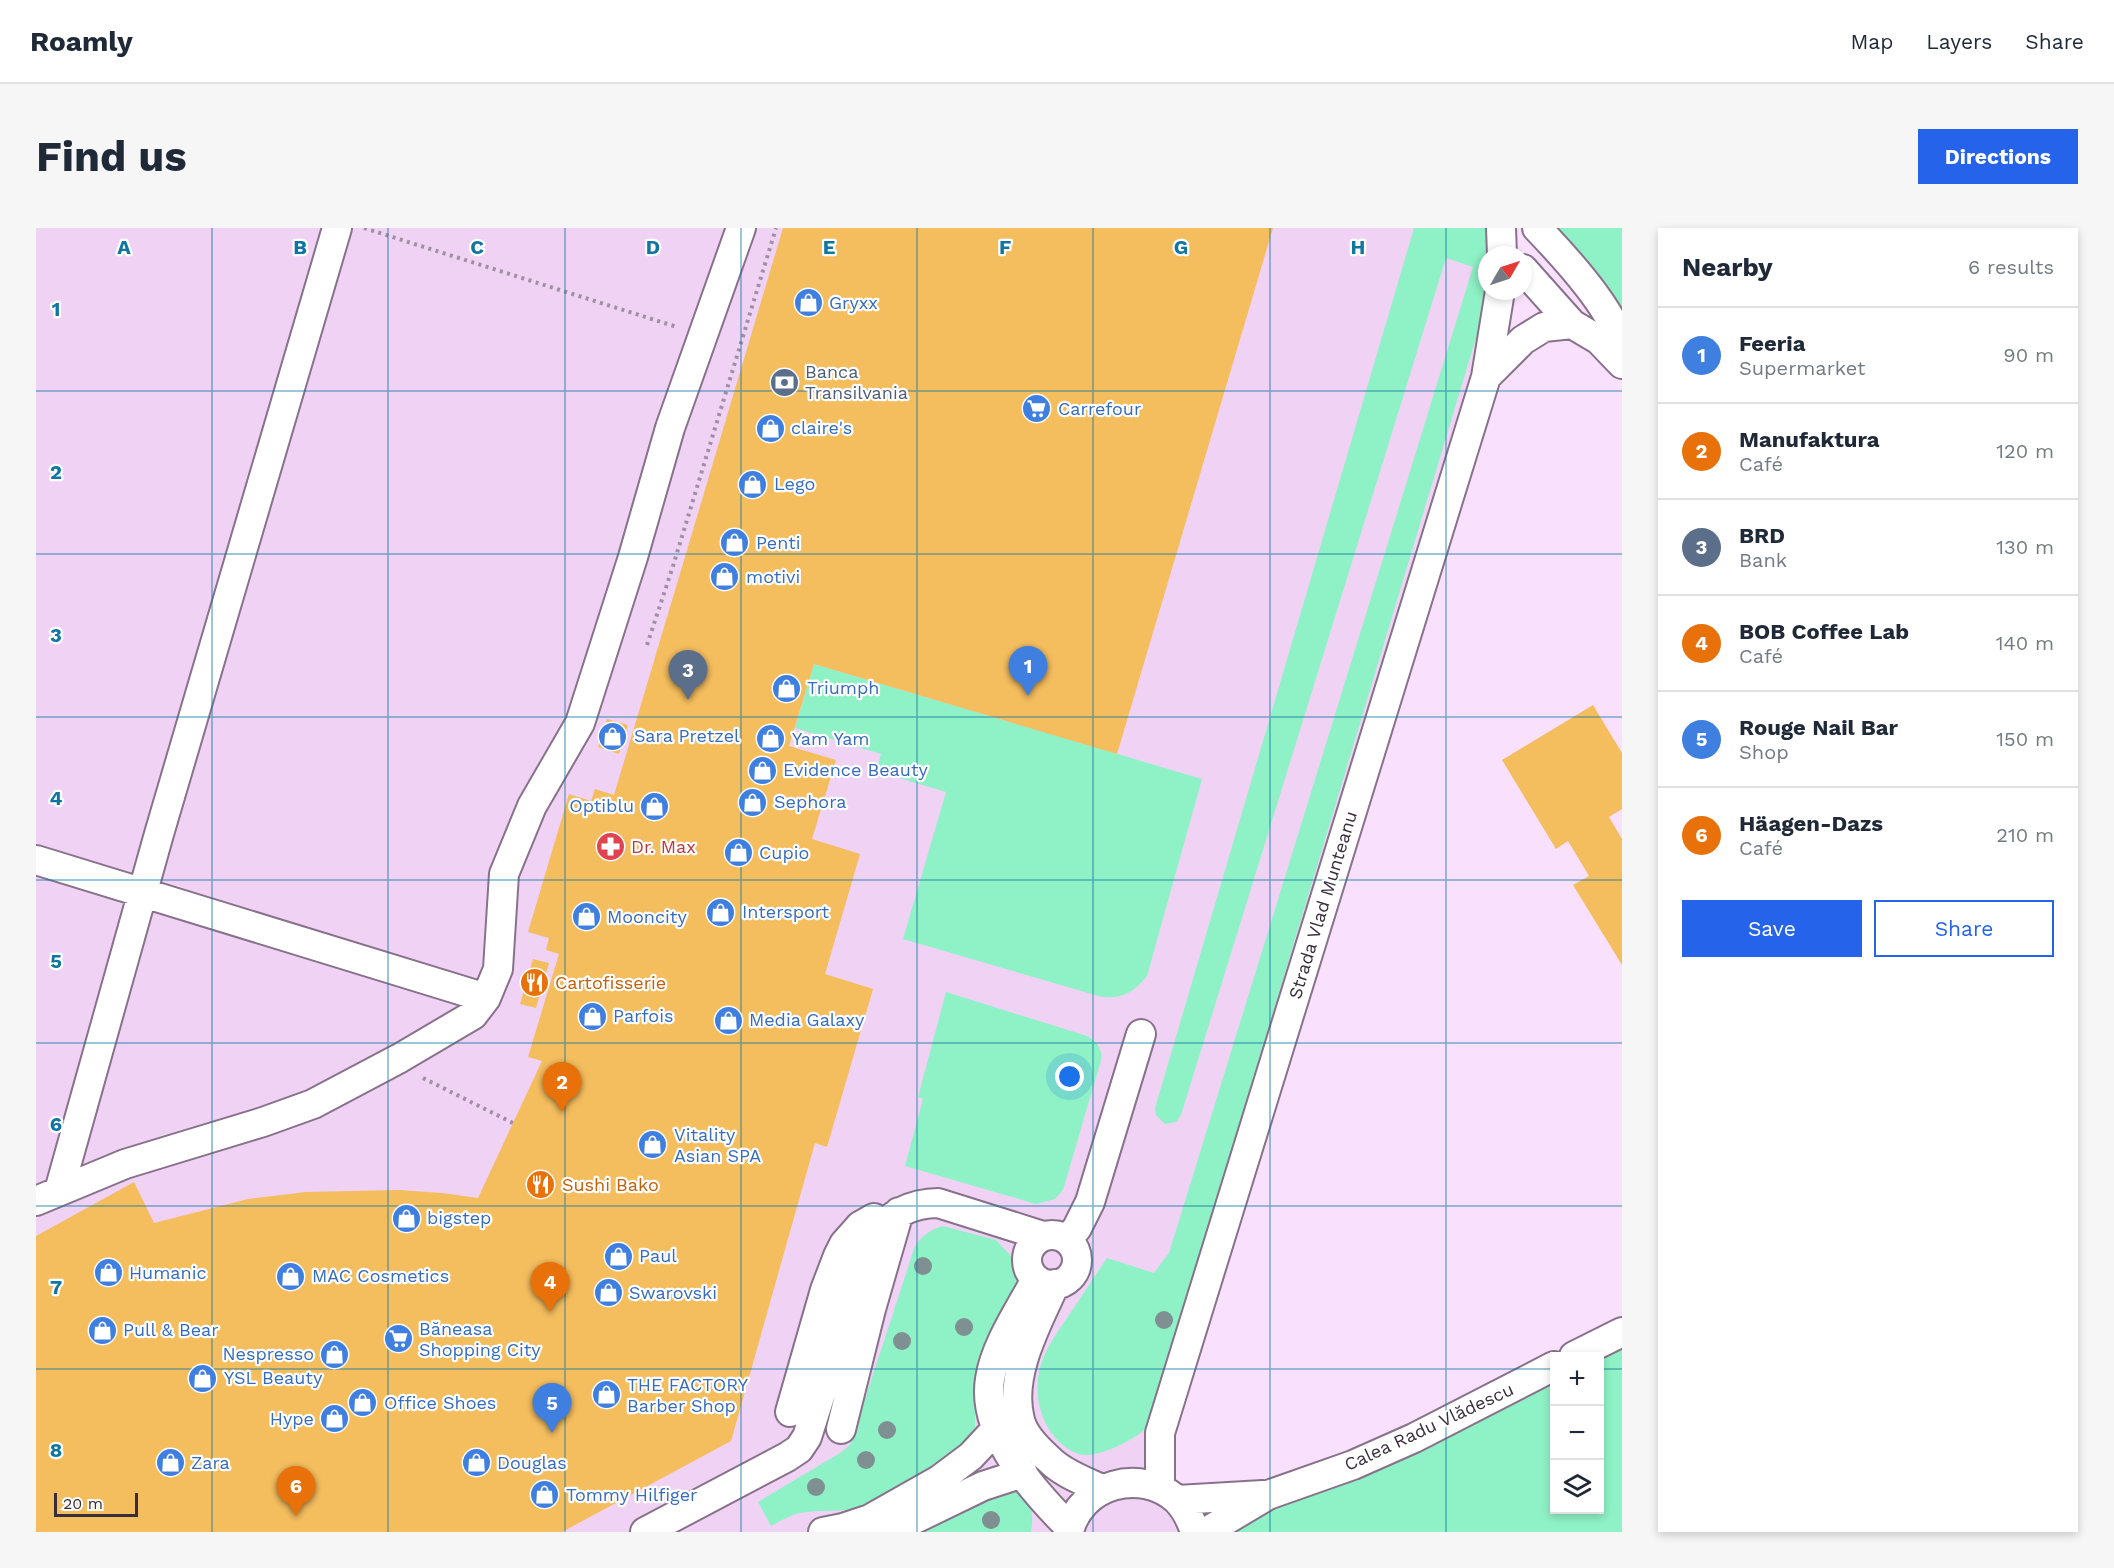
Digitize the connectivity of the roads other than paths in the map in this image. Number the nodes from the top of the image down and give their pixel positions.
1 (337, 228) edge
2 (741, 228) edge
3 (1537, 228) edge
4 (1532, 280) edge
5 (1591, 291) junction
6 (1532, 297) edge
7 (1509, 300) edge
8 (1572, 324) junction
9 (1622, 351) edge
10 (1622, 364) edge
11 (1486, 377) junction
12 (36, 860) edge
13 (143, 893) junction
14 (486, 998) junction
15 (1141, 1034) dead end
16 (48, 1196) edge
17 (899, 1212) junction
18 (1055, 1238) junction
19 (1046, 1281) junction
20 (1622, 1332) edge
21 (1582, 1352) edge
22 (1550, 1368) edge
23 (790, 1412) dead end
24 (997, 1428) junction
25 (841, 1429) dead end
26 (1160, 1433) junction
27 (1023, 1473) junction
28 (1114, 1486) junction
29 (1169, 1494) junction
30 (1268, 1495) junction
31 (1070, 1530) edge
32 (645, 1532) edge
33 (823, 1532) edge
34 (888, 1532) edge
35 (1195, 1532) edge
36 (1206, 1532) edge

1 - 13 street
2 - 14 street
3 - 5 street
4 - 5 street
5 - 9 street
6 - 8 street
7 - 11 street
8 - 10 street
8 - 11 street
11 - 26 street, Strada Vlad Munteanu
12 - 13 street
13 - 14 street
13 - 16 street
14 - 16 street
15 - 18 street
17 - 18 street
17 - 23 street
17 - 25 street
17 - 32 street
18 - 19 street
18 - 19 street
19 - 24 street
19 - 28 street, Calea Radu Vlădescu
20 - 21 street
22 - 30 street, Calea Radu Vlădescu
24 - 27 street
24 - 33 street
26 - 28 street, Strada Vlad Munteanu
26 - 29 street, Strada Vlad Munteanu
27 - 31 street
27 - 34 street
28 - 29 street, Calea Radu Vlădescu
28 - 31 street, Strada Vlad Munteanu
29 - 30 street, Calea Radu Vlădescu
29 - 35 street
30 - 36 street, Calea Radu Vlădescu

